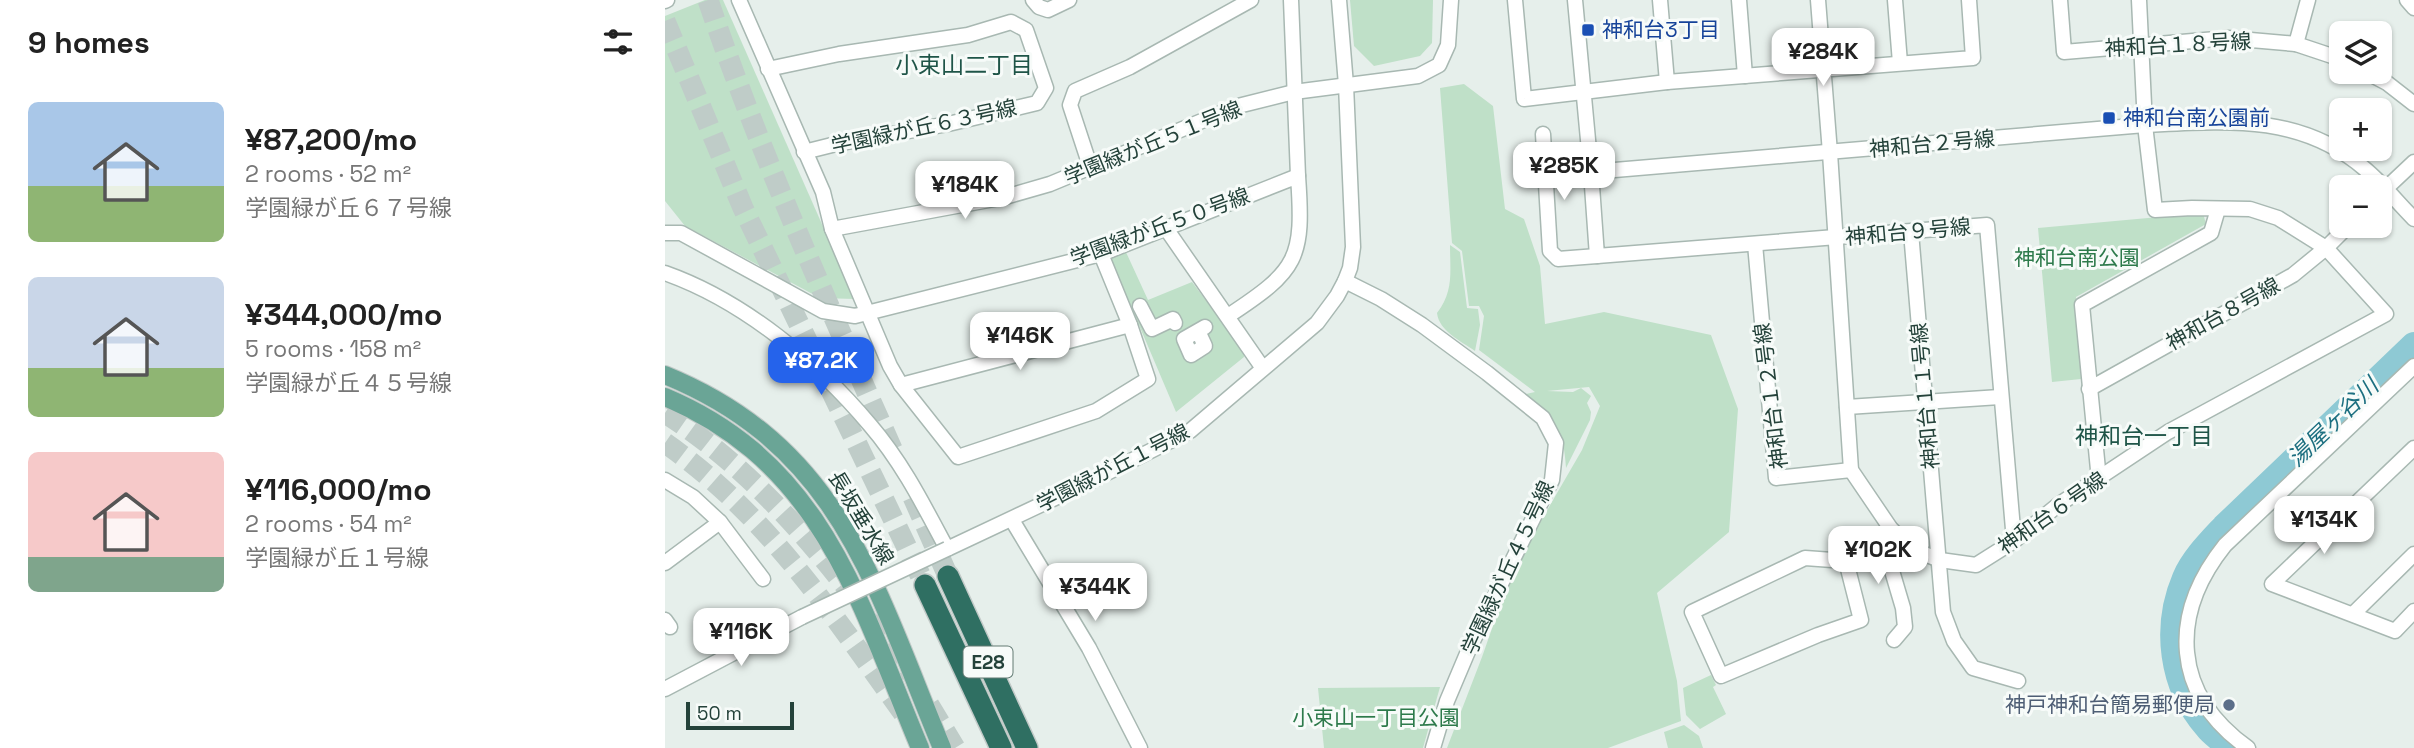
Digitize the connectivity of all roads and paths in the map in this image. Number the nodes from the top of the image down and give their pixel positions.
1 (739, 0) edge
2 (1033, 0) edge
3 (1069, 0) edge
4 (1251, 0) edge
5 (1291, 0) edge
6 (1339, 0) edge
7 (1451, 0) edge
8 (1515, 0) edge
9 (1575, 0) edge
10 (1660, 0) edge
11 (1739, 0) edge
12 (1818, 0) edge
13 (1895, 0) edge
14 (1969, 0) edge
15 (2060, 0) edge
16 (2139, 0) edge
17 (2308, 0) edge
18 (2407, 0) edge
19 (2414, 8) edge
20 (2296, 44) junction
21 (2142, 45) junction
22 (2329, 55) edge
23 (1900, 63) junction
24 (768, 69) junction
25 (1825, 70) junction
26 (1745, 76) junction
27 (1667, 82) junction
28 (2389, 84) edge
29 (1346, 85) junction
30 (1294, 92) junction
31 (1584, 93) junction
32 (2414, 104) edge
33 (2145, 125) junction
34 (1543, 134) dead end
35 (804, 152) junction
36 (1831, 153) junction
37 (2414, 162) edge
38 (1091, 169) junction
39 (1591, 172) junction
40 (2370, 175) edge
41 (1298, 176) junction
42 (2392, 183) edge
43 (2392, 199) edge
44 (2218, 209) junction
45 (2414, 219) edge
46 (1165, 228) junction
47 (832, 229) junction
48 (1911, 232) junction
49 (665, 233) edge
50 (1836, 238) junction
51 (2336, 238) edge
52 (1755, 244) junction
53 (2326, 248) junction
54 (1101, 254) junction
55 (1597, 256) junction
56 (665, 273) edge
57 (1345, 281) junction
58 (1140, 306) dead end
59 (868, 312) junction
60 (1228, 316) junction
61 (1130, 325) junction
62 (1180, 332) junction
63 (2414, 366) edge
64 (1262, 367) junction
65 (665, 375) edge
66 (901, 385) junction
67 (2089, 389) junction
68 (665, 397) edge
69 (2000, 397) junction
70 (1925, 402) junction
71 (1847, 407) junction
72 (2414, 448) edge
73 (1851, 470) junction
74 (665, 480) edge
75 (2099, 480) junction
76 (1012, 520) junction
77 (720, 522) junction
78 (1887, 533) junction
79 (2014, 541) junction
80 (947, 549) junction
81 (2414, 554) edge
82 (1940, 560) junction
83 (1846, 561) junction
84 (665, 563) edge
85 (948, 576) tunnel mouth
86 (763, 579) dead end
87 (925, 585) tunnel mouth
88 (2414, 611) edge
89 (2353, 614) junction
90 (1894, 640) dead end
91 (2018, 681) dead end
92 (665, 689) edge
93 (920, 748) edge
94 (942, 748) edge
95 (1001, 748) edge
96 (1027, 748) edge
97 (1140, 748) edge
98 (1433, 748) edge
99 (2248, 748) edge

1 - 24 street
2 - 3 street
4 - 38 street
5 - 30 street
6 - 29 street, 学園緑が丘１号線
7 - 29 street, 学園緑が丘５１号線
8 - 31 street
9 - 31 street
10 - 27 street
11 - 26 street
12 - 25 street
13 - 23 street
14 - 23 street
15 - 21 street, 神和台１８号線
16 - 21 street
17 - 20 street
18 - 19 street
20 - 21 street, 神和台１８号線
20 - 22 street, 神和台１８号線
21 - 33 street
23 - 25 street
24 - 35 street
24 - 35 street, 学園緑が丘６３号線
25 - 26 street
25 - 36 street
26 - 27 street
27 - 31 street
28 - 32 street
29 - 30 street, 学園緑が丘５１号線
29 - 57 street, 学園緑が丘１号線
30 - 38 street, 学園緑が丘５１号線
30 - 41 street
31 - 39 street
33 - 36 street, 神和台２号線
33 - 40 street, 神和台２号線
33 - 44 street, 神和台６号線
34 - 55 street, 神和台９号線
35 - 47 street
36 - 39 street, 神和台２号線
36 - 50 street
37 - 42 street
38 - 47 street, 学園緑が丘５１号線
39 - 55 street
41 - 46 street, 学園緑が丘５０号線
41 - 60 street
43 - 45 street, 神和台２号線
44 - 53 street, 神和台６号線
44 - 67 street
46 - 54 street, 学園緑が丘５０号線
46 - 60 street
47 - 59 street
48 - 50 street, 神和台９号線
48 - 69 street, 神和台９号線
48 - 70 street, 神和台１１号線
49 - 59 street, 学園緑が丘５０号線
50 - 52 street, 神和台９号線
50 - 71 street
51 - 53 street, 神和台８号線
52 - 55 street, 神和台９号線
52 - 73 street, 神和台１２号線
53 - 67 street, 神和台８号線
53 - 75 street, 神和台６号線
54 - 59 street, 学園緑が丘５０号線
54 - 61 street
56 - 80 street
57 - 64 street, 学園緑が丘１号線
57 - 98 street, 学園緑が丘４５号線
58 - 62 street
59 - 66 street
60 - 64 street
61 - 66 street
61 - 66 street
62 - 62 street
63 - 99 street
64 - 76 street, 学園緑が丘１号線
65 - 94 main road, 長坂垂水線
67 - 75 street
68 - 93 main road, 長坂垂水線
69 - 70 street
69 - 79 street, 神和台９号線
70 - 71 street
70 - 82 street, 神和台１１号線
71 - 73 street
72 - 89 street
73 - 78 street, 神和台６号線
74 - 77 street
75 - 79 street, 神和台６号線
76 - 80 street, 学園緑が丘１号線
76 - 97 street
77 - 84 street
77 - 86 street
78 - 82 street, 神和台６号線
78 - 83 street
78 - 90 street
79 - 82 street, 神和台６号線
80 - 92 street, 学園緑が丘１号線, bridge
81 - 89 street
82 - 91 street, 神和台１１号線
83 - 83 street
85 - 96 highway, E28
87 - 95 highway, E28
88 - 89 street

